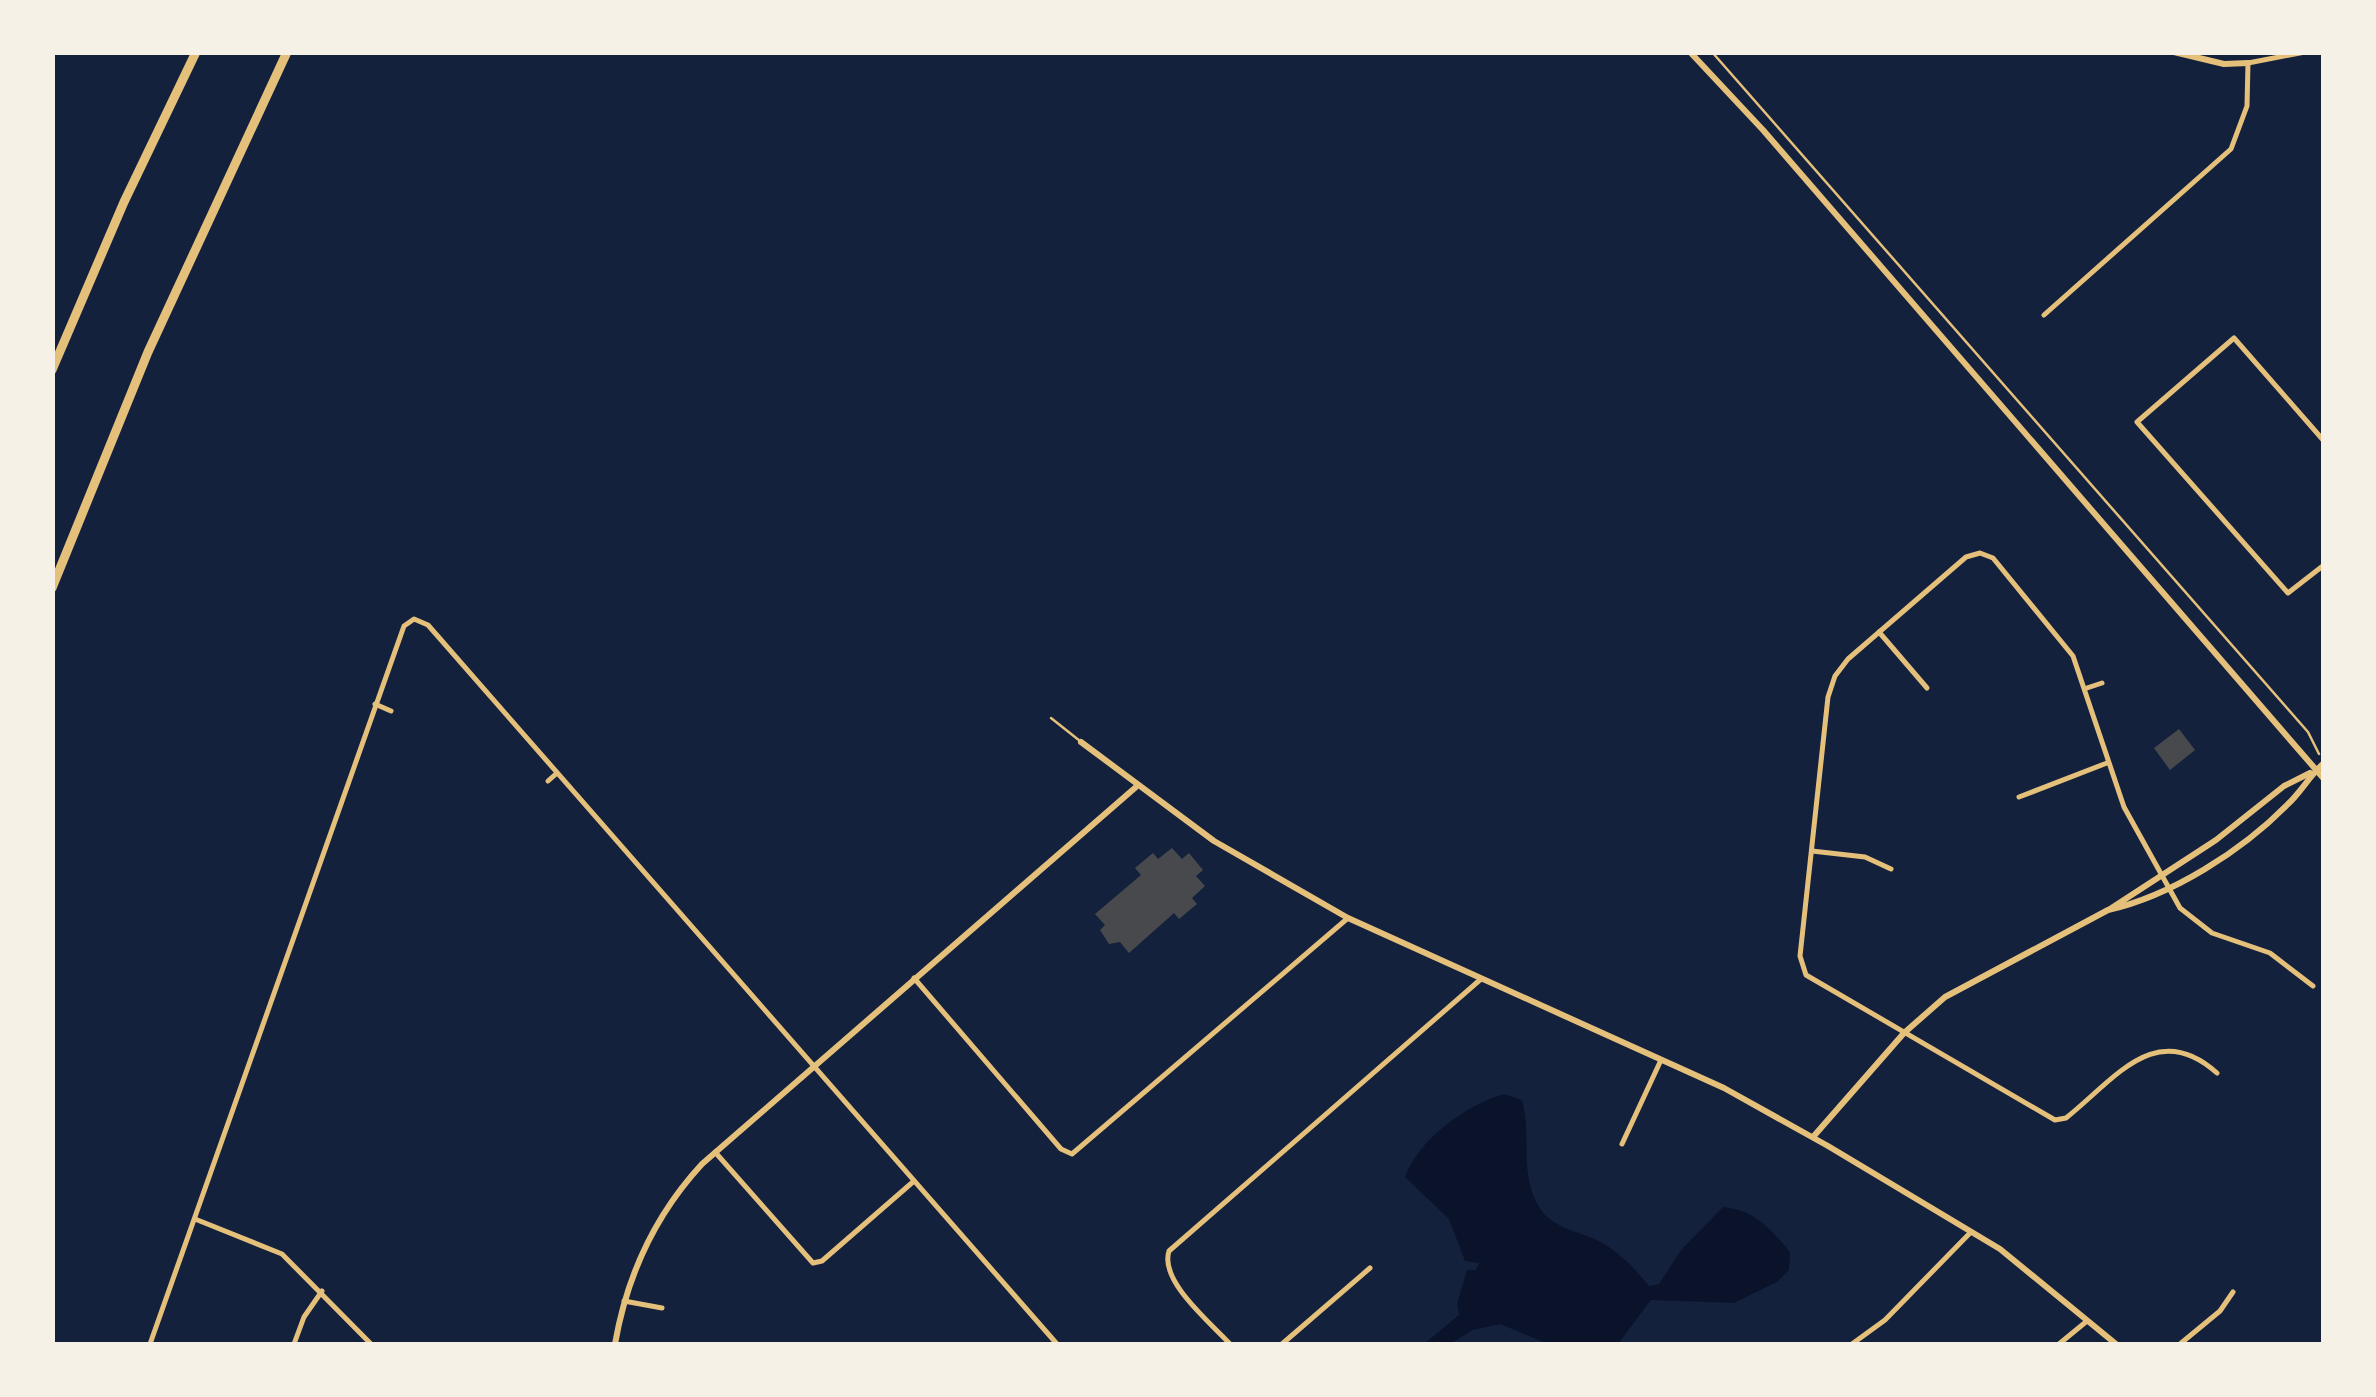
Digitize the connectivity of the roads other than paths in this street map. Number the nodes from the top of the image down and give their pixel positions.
1 (196, 52) edge
2 (286, 52) edge
3 (1690, 52) edge
4 (2174, 52) edge
5 (2305, 52) edge
6 (2248, 63) junction
7 (2044, 315) dead end
8 (52, 370) edge
9 (2324, 442) edge
10 (2324, 566) edge
11 (52, 588) edge
12 (1879, 632) junction
13 (2102, 683) dead end
14 (1928, 688) dead end
15 (2087, 688) junction
16 (375, 704) junction
17 (391, 710) dead end
18 (1051, 718) dead end
19 (1081, 742) joint
20 (2324, 761) edge
21 (2107, 763) junction
22 (2316, 770) junction
23 (557, 772) junction
24 (2324, 780) edge
25 (548, 781) dead end
26 (1136, 786) junction
27 (2019, 797) dead end
28 (1812, 851) junction
29 (1891, 869) dead end
30 (2160, 874) junction
31 (2168, 888) junction
32 (2108, 910) junction
33 (1348, 918) junction
34 (914, 978) junction
35 (1481, 979) junction
36 (2313, 986) dead end
37 (1904, 1033) junction
38 (1661, 1060) junction
39 (815, 1065) junction
40 (2217, 1074) dead end
41 (1813, 1137) junction
42 (1622, 1144) dead end
43 (715, 1152) junction
44 (914, 1181) junction
45 (195, 1219) junction
46 (1972, 1230) junction
47 (1370, 1268) dead end
48 (322, 1290) junction
49 (2233, 1292) dead end
50 (624, 1301) junction
51 (662, 1308) dead end
52 (2090, 1319) junction
53 (150, 1344) edge
54 (294, 1344) edge
55 (371, 1344) edge
56 (615, 1344) edge
57 (1057, 1344) edge
58 (1230, 1344) edge
59 (1282, 1344) edge
60 (1852, 1344) edge
61 (2060, 1344) edge
62 (2116, 1344) edge
63 (2180, 1344) edge

1 - 8 highway
2 - 11 highway
3 - 22 street
4 - 6 street
5 - 6 street
6 - 7 street
9 - 10 street
12 - 14 street
12 - 15 street
12 - 28 street
13 - 15 street
15 - 21 street
16 - 17 street
16 - 23 street
16 - 45 street
18 - 19 lane
19 - 26 street
20 - 22 street
21 - 27 street
21 - 30 street
22 - 24 street
22 - 30 street
22 - 31 street
23 - 25 street
23 - 39 street
26 - 33 street
26 - 34 street
28 - 29 street
28 - 37 street
30 - 31 street
30 - 32 street
31 - 32 street
31 - 36 street
32 - 37 street
33 - 34 street
33 - 35 street
34 - 39 street
35 - 38 street
35 - 58 street
37 - 40 street
37 - 41 street
38 - 41 street
38 - 42 street
39 - 43 street
39 - 44 street
41 - 46 street
43 - 44 street
43 - 50 street
44 - 57 street
45 - 48 street
45 - 53 street
46 - 52 street
46 - 60 street
47 - 59 street
48 - 54 street
48 - 55 street
49 - 63 street
50 - 51 street
50 - 56 street
52 - 61 street
52 - 62 street

